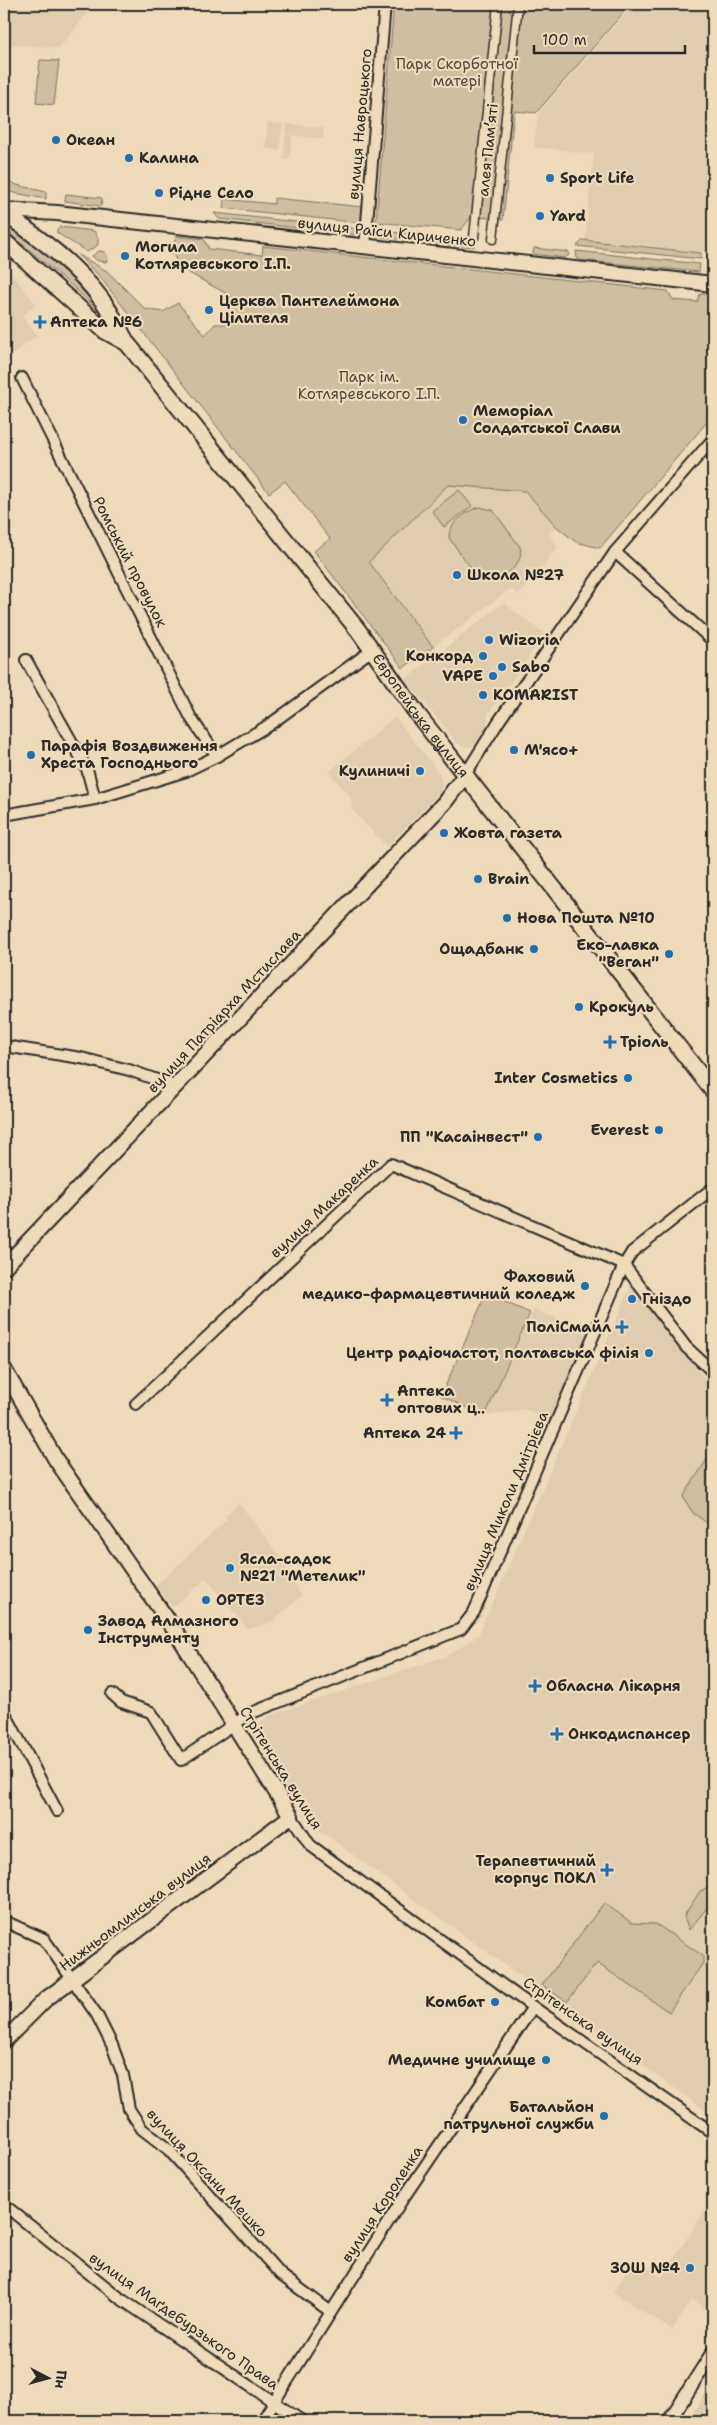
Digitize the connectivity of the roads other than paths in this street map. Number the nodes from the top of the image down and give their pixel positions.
1 (385, 4) edge
2 (498, 4) edge
3 (518, 4) edge
4 (4, 212) edge
5 (474, 238) dead end
6 (493, 240) dead end
7 (4, 241) edge
8 (365, 247) junction
9 (713, 284) edge
10 (127, 343) junction
11 (22, 378) dead end
12 (713, 439) edge
13 (616, 552) junction
14 (713, 641) edge
15 (372, 650) junction
16 (26, 660) dead end
17 (217, 756) junction
18 (465, 776) junction
19 (95, 799) junction
20 (4, 815) edge
21 (4, 1046) edge
22 (174, 1086) junction
23 (713, 1091) edge
24 (713, 1188) edge
25 (624, 1265) junction
26 (4, 1267) edge
27 (4, 1369) edge
28 (713, 1372) edge
29 (136, 1404) dead end
30 (112, 1694) dead end
31 (4, 1711) edge
32 (234, 1724) junction
33 (57, 1811) dead end
34 (291, 1816) junction
35 (4, 1921) edge
36 (73, 1981) junction
37 (533, 2007) junction
38 (4, 2041) edge
39 (713, 2133) edge
40 (4, 2207) edge
41 (331, 2312) junction
42 (713, 2352) edge
43 (274, 2402) junction
44 (262, 2421) edge
45 (302, 2421) edge
46 (668, 2421) edge

1 - 8 street, вулиця Навроцького
2 - 5 street, алея Памʼяті
3 - 6 street, алея Памʼяті
4 - 8 main road, вулиця Раїси Кириченко
4 - 10 main road, Європейська вулиця
7 - 10 main road, Європейська вулиця
8 - 9 main road, вулиця Раїси Кириченко
10 - 15 main road, Європейська вулиця
11 - 17 street, Ромський провулок
12 - 13 street
13 - 14 street
13 - 18 street
15 - 17 street
15 - 18 main road, Європейська вулиця
16 - 19 street
17 - 19 street
18 - 22 main road, вулиця Патріарха Мстислава
18 - 23 main road, Європейська вулиця
19 - 20 street
21 - 22 street
22 - 26 main road, вулиця Патріарха Мстислава
24 - 25 street, вулиця Миколи Дмітрієва
25 - 28 street
25 - 29 street, вулиця Макаренка
25 - 32 street, вулиця Миколи Дмітрієва
27 - 32 main road, Стрітенська вулиця
30 - 32 street, вулиця Миколи Дмітрієва
31 - 33 street
32 - 34 main road, Стрітенська вулиця
34 - 36 main road, Нижньомлинська вулиця
34 - 37 street, Стрітенська вулиця
35 - 36 street, вулиця Оксани Мешко
36 - 38 main road, Нижньомлинська вулиця
36 - 41 street, вулиця Оксани Мешко
37 - 39 street, Стрітенська вулиця
37 - 41 street, вулиця Короленка
40 - 43 street, вулиця Маґдебурзького Права
41 - 43 street, вулиця Короленка
42 - 46 street
43 - 44 street, вулиця Короленка
43 - 45 street, вулиця Маґдебурзького Права

